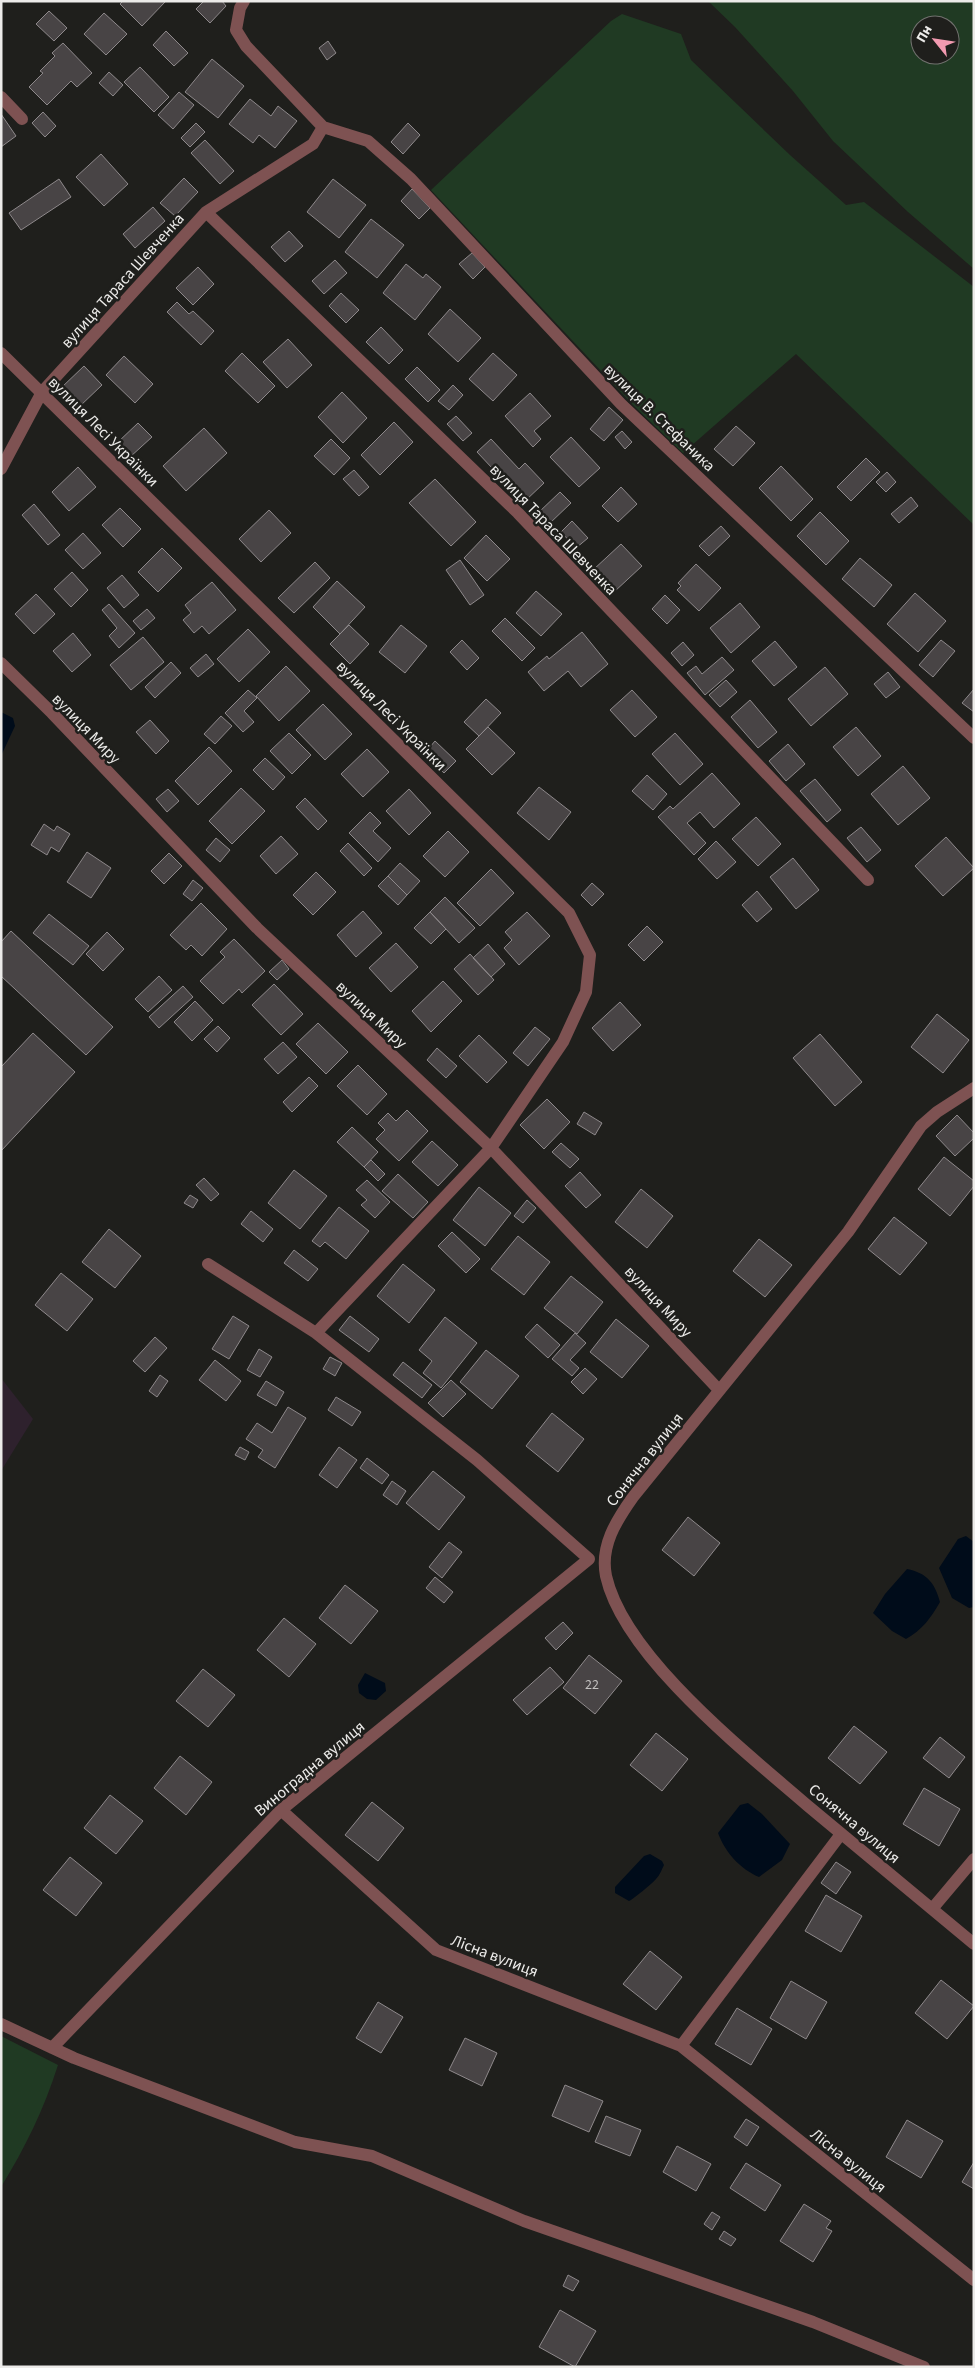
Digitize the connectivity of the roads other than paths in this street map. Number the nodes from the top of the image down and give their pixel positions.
1 (244, 1) edge
2 (1, 98) edge
3 (22, 118) dead end
4 (323, 127) junction
5 (206, 212) junction
6 (1, 353) edge
7 (42, 392) junction
8 (1, 469) edge
9 (1, 663) edge
10 (974, 738) edge
11 (868, 880) dead end
12 (974, 1088) edge
13 (491, 1148) junction
14 (208, 1264) dead end
15 (316, 1333) junction
16 (719, 1390) junction
17 (590, 1559) junction
18 (605, 1562) junction
19 (281, 1810) junction
20 (841, 1834) junction
21 (974, 1859) edge
22 (932, 1909) junction
23 (974, 1944) edge
24 (1, 2024) edge
25 (681, 2046) junction
26 (52, 2048) junction
27 (974, 2280) edge
28 (924, 2367) edge

1 - 4 street
2 - 3 street
4 - 5 street, вулиця Тараса Шевченка
4 - 10 street, вулиця В. Стефаника
5 - 7 street, вулиця Тараса Шевченка
5 - 11 street, вулиця Тараса Шевченка
6 - 7 street, вулиця Лесі Українки
7 - 8 street, вулиця Тараса Шевченка
7 - 13 street, вулиця Лесі Українки
9 - 13 street, вулиця Миру
12 - 16 street, Сонячна вулиця
13 - 15 street
13 - 16 street, вулиця Миру
14 - 15 street
15 - 17 street
16 - 18 street, Сонячна вулиця
17 - 18 street
17 - 19 street, Виноградна вулиця
18 - 20 street, Сонячна вулиця
19 - 25 street, Лісна вулиця
19 - 26 street, Виноградна вулиця
20 - 22 street, Сонячна вулиця
20 - 25 street
21 - 22 street
22 - 23 street, Сонячна вулиця
24 - 26 street
25 - 27 street, Лісна вулиця
26 - 28 street

